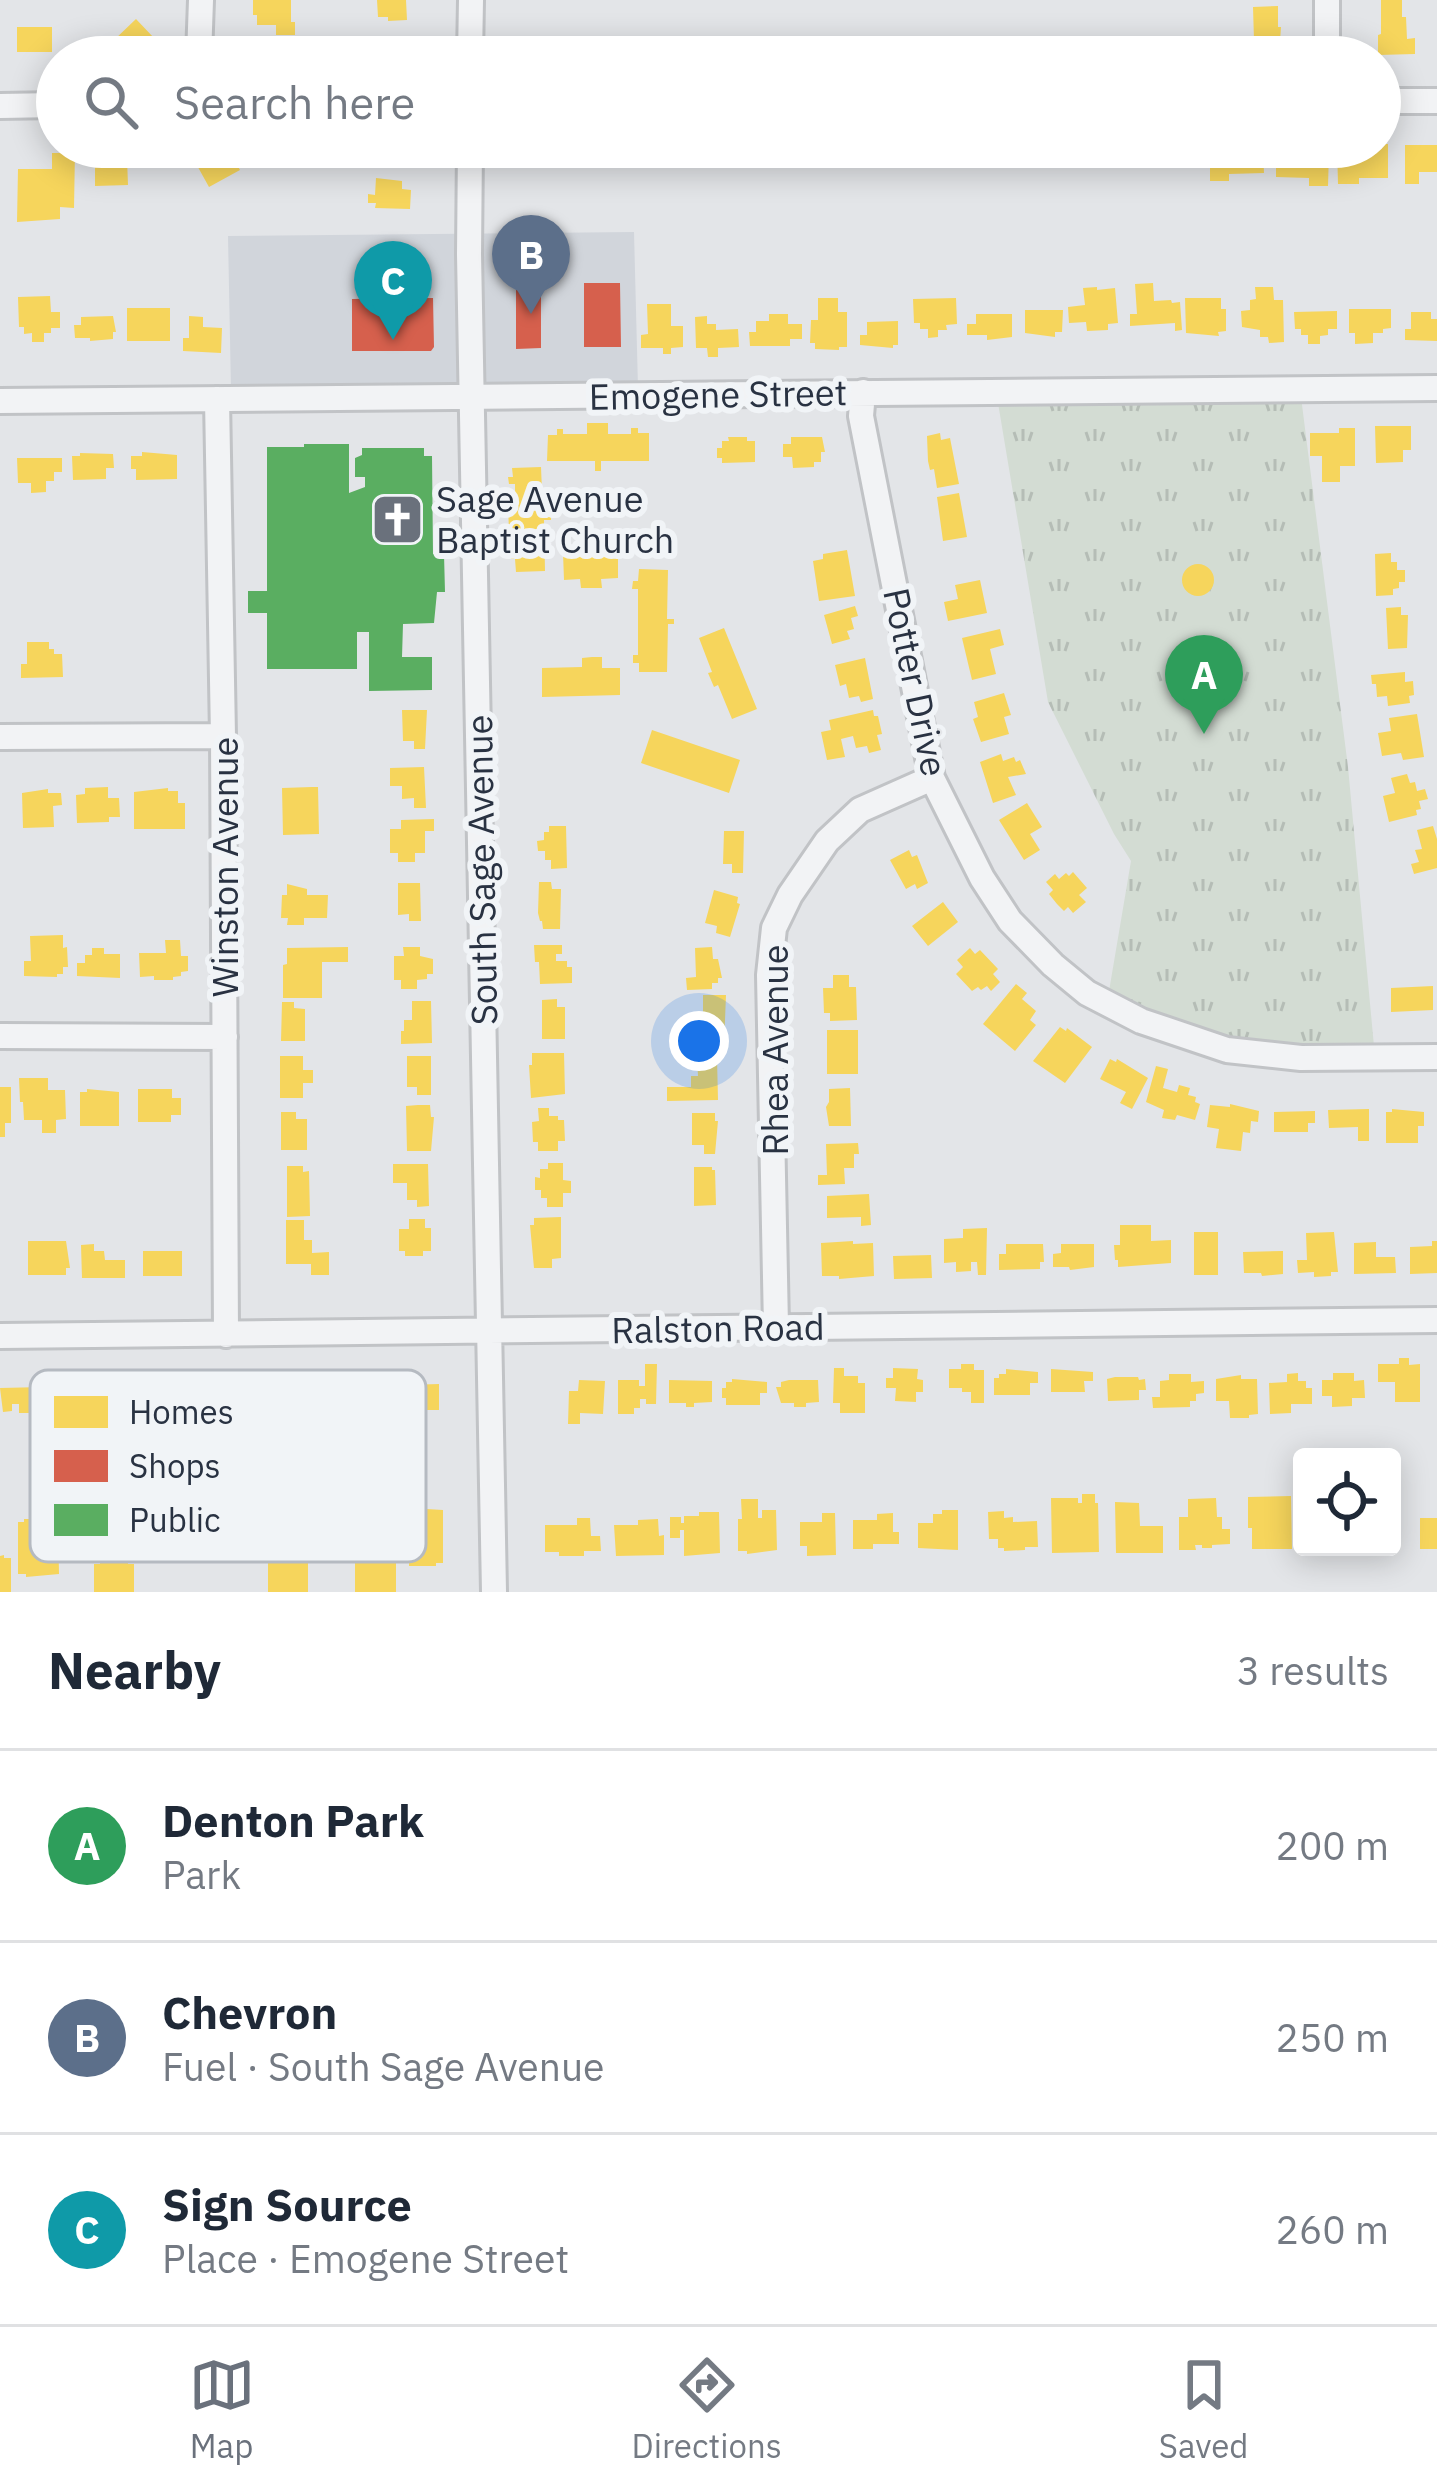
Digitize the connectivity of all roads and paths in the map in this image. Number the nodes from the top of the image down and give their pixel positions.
1 (201, 0) edge
2 (471, 0) edge
3 (1327, 0) edge
4 (200, 36) edge
5 (470, 36) edge
6 (1327, 36) edge
7 (1401, 101) edge
8 (1437, 101) edge
9 (36, 105) edge
10 (0, 106) edge
11 (470, 168) edge
12 (1437, 388) edge
13 (863, 392) junction
14 (472, 398) junction
15 (217, 399) junction
16 (0, 401) edge
17 (223, 736) junction
18 (0, 737) edge
19 (932, 778) junction
20 (0, 1036) edge
21 (225, 1036) junction
22 (1437, 1057) edge
23 (1437, 1320) edge
24 (776, 1327) junction
25 (491, 1332) junction
26 (226, 1335) junction
27 (0, 1336) edge
28 (494, 1592) edge

1 - 4 street
2 - 5 street
3 - 6 street
7 - 8 street
9 - 10 street
11 - 14 street, South Sage Avenue
12 - 13 street, Emogene Street
13 - 14 street, Emogene Street
13 - 19 street, Potter Drive
14 - 15 street, Emogene Street
14 - 25 street, South Sage Avenue
15 - 16 street, Emogene Street
15 - 17 street, Winston Avenue
17 - 18 street
17 - 21 street, Winston Avenue
19 - 22 street, Potter Drive
19 - 24 street, Rhea Avenue
20 - 21 street
21 - 26 street, Winston Avenue
23 - 24 street, Ralston Road
24 - 25 street, Ralston Road
25 - 26 street, Ralston Road
25 - 28 street, South Sage Avenue
26 - 27 street, Ralston Road

